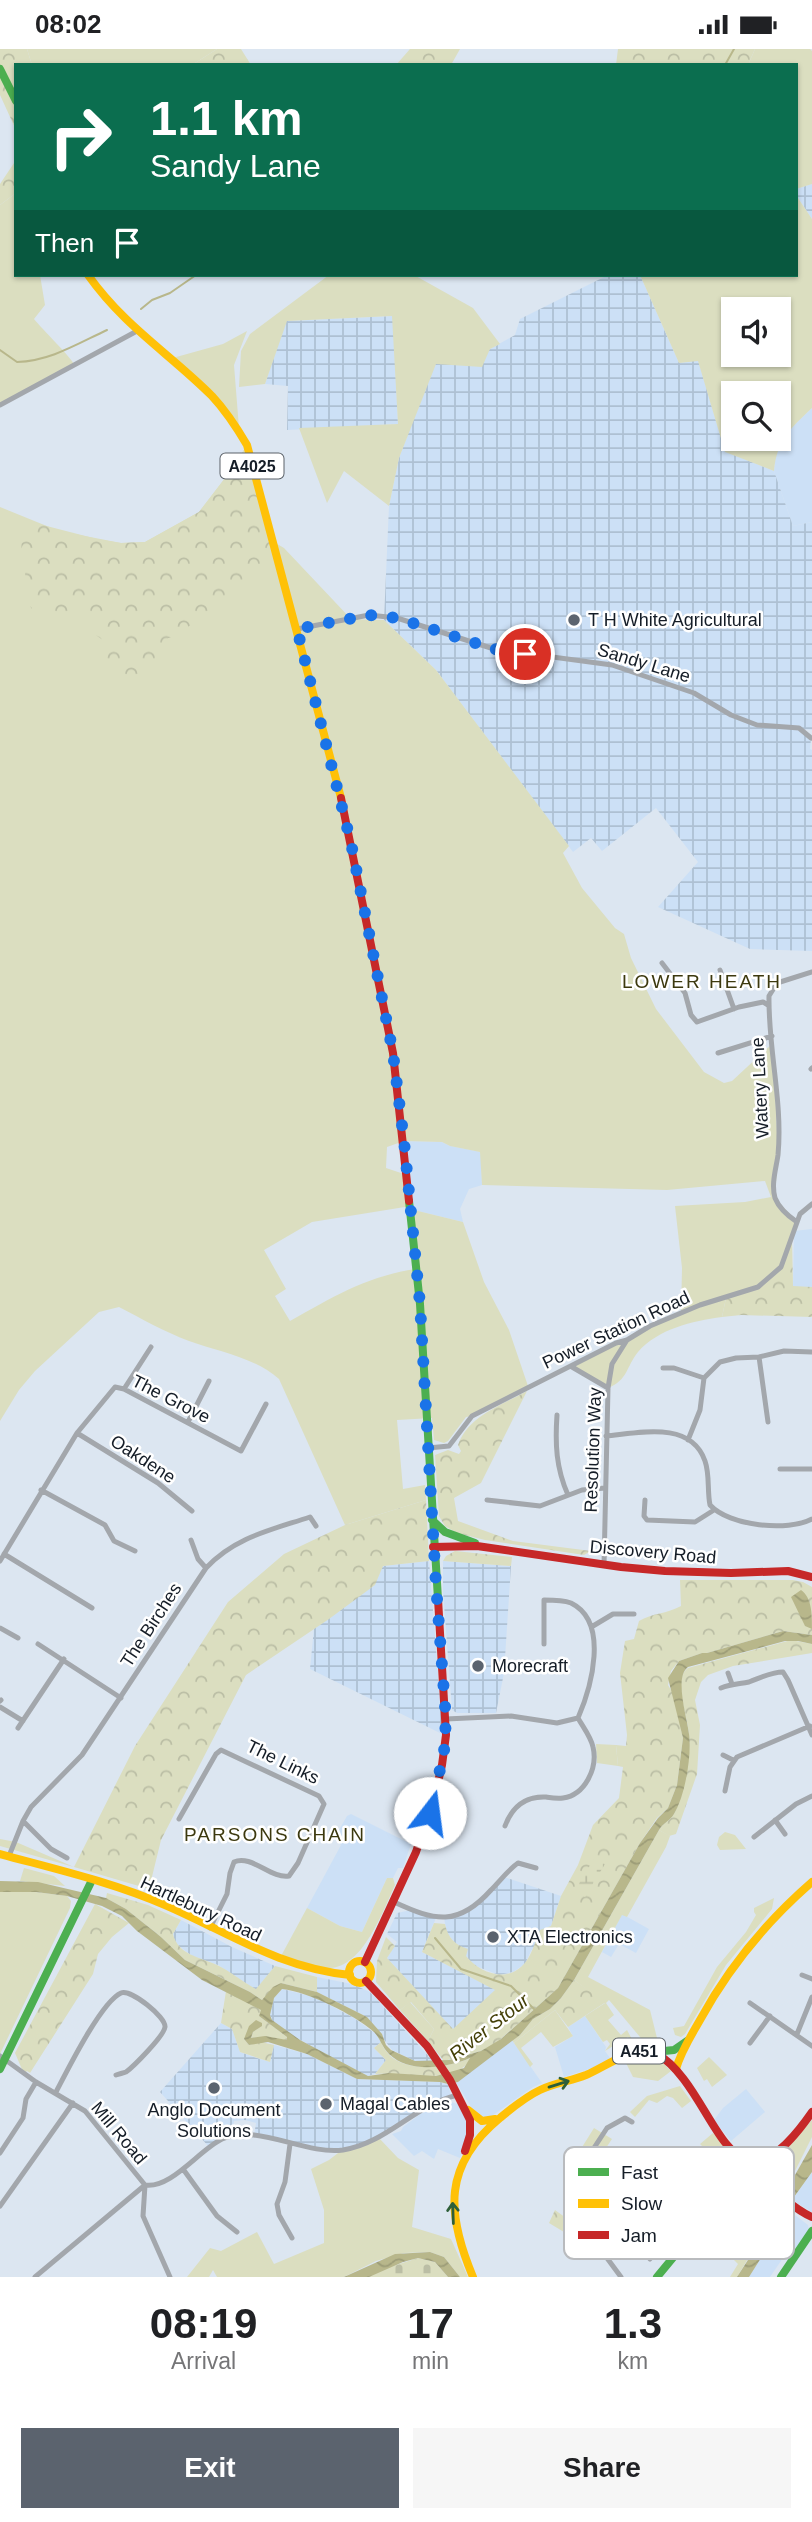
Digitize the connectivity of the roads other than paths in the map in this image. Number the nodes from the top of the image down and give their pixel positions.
1 (0, 69) edge
2 (14, 97) edge
3 (90, 277) edge
4 (134, 329) junction
5 (0, 405) edge
6 (297, 629) junction
7 (811, 738) edge
8 (663, 963) dead end
9 (720, 970) dead end
10 (812, 972) edge
11 (768, 1005) junction
12 (734, 1009) junction
13 (772, 1036) junction
14 (718, 1053) dead end
15 (812, 1204) edge
16 (797, 1222) junction
17 (627, 1340) junction
18 (151, 1347) dead end
19 (812, 1352) edge
20 (759, 1357) junction
21 (571, 1366) junction
22 (663, 1368) dead end
23 (704, 1378) junction
24 (209, 1381) dead end
25 (608, 1388) junction
26 (124, 1389) junction
27 (266, 1404) dead end
28 (557, 1415) dead end
29 (188, 1422) junction
30 (768, 1422) dead end
31 (77, 1433) junction
32 (607, 1436) junction
33 (688, 1440) junction
34 (428, 1448) junction
35 (780, 1468) dead end
36 (812, 1469) edge
37 (605, 1488) junction
38 (41, 1490) junction
39 (568, 1495) junction
40 (487, 1500) dead end
41 (645, 1500) dead end
42 (714, 1510) junction
43 (192, 1511) dead end
44 (432, 1519) junction
45 (812, 1519) edge
46 (316, 1526) dead end
47 (453, 1536) junction
48 (191, 1540) dead end
49 (433, 1544) junction
50 (492, 1547) junction
51 (135, 1551) dead end
52 (4, 1554) junction
53 (0, 1561) edge
54 (604, 1565) junction
55 (206, 1568) junction
56 (812, 1577) edge
57 (92, 1608) dead end
58 (634, 1614) dead end
59 (593, 1626) junction
60 (0, 1628) edge
61 (18, 1638) dead end
62 (38, 1644) dead end
63 (544, 1644) dead end
64 (64, 1659) junction
65 (728, 1673) dead end
66 (732, 1684) junction
67 (721, 1688) dead end
68 (121, 1698) junction
69 (0, 1707) edge
70 (578, 1718) junction
71 (446, 1719) junction
72 (23, 1721) junction
73 (810, 1726) edge
74 (18, 1728) dead end
75 (812, 1735) edge
76 (723, 1755) dead end
77 (733, 1760) junction
78 (725, 1791) dead end
79 (812, 1796) edge
80 (179, 1819) dead end
81 (23, 1821) junction
82 (775, 1821) junction
83 (505, 1826) dead end
84 (785, 1834) dead end
85 (754, 1837) dead end
86 (4, 1855) edge
87 (67, 1858) dead end
88 (536, 1868) dead end
89 (812, 1882) edge
90 (90, 1884) junction
91 (394, 1902) junction
92 (210, 1928) junction
93 (365, 1962) junction
94 (350, 1975) junction
95 (802, 1975) dead end
96 (812, 1979) edge
97 (366, 1981) junction
98 (812, 1997) edge
99 (750, 2003) dead end
100 (770, 2016) junction
101 (797, 2034) junction
102 (691, 2036) junction
103 (750, 2043) dead end
104 (812, 2046) edge
105 (652, 2052) junction
106 (3, 2058) edge
107 (676, 2069) junction
108 (0, 2070) edge
109 (116, 2075) dead end
110 (36, 2082) junction
111 (56, 2092) junction
112 (458, 2095) junction
113 (73, 2103) junction
114 (812, 2112) edge
115 (500, 2117) junction
116 (632, 2122) dead end
117 (290, 2144) junction
118 (595, 2147) edge
119 (732, 2147) edge
120 (781, 2147) edge
121 (0, 2153) edge
122 (460, 2166) junction
123 (183, 2169) junction
124 (145, 2185) junction
125 (0, 2206) edge
126 (795, 2208) joint
127 (812, 2217) edge
128 (812, 2228) edge
129 (237, 2232) dead end
130 (292, 2238) dead end
131 (794, 2256) edge
132 (608, 2259) edge
133 (672, 2259) edge
134 (792, 2259) edge
135 (35, 2277) edge
136 (170, 2277) edge
137 (473, 2277) edge
138 (621, 2277) edge
139 (657, 2277) edge
140 (781, 2277) edge

1 - 2 main road
3 - 4 main road, A4025
4 - 5 street
4 - 6 main road, A4025
6 - 7 street, Sandy Lane
6 - 34 main road, A4025
8 - 12 street
9 - 12 street
10 - 11 street
11 - 12 street
11 - 13 street, Watery Lane
13 - 14 street
13 - 16 street, Watery Lane
15 - 16 street
16 - 17 street, Power Station Road
17 - 21 street, Power Station Road
17 - 25 street, Resolution Way
18 - 26 street
19 - 20 street
20 - 23 street
20 - 30 street
21 - 25 street
21 - 34 street, Power Station Road
22 - 23 street
23 - 33 street
24 - 29 street
25 - 32 street, Resolution Way
26 - 29 street, The Grove
26 - 31 street, The Grove
27 - 29 street, The Grove
28 - 39 street
31 - 38 street, The Grove
31 - 43 street, Oakdene
32 - 33 street
32 - 37 street, Resolution Way
33 - 42 street
34 - 44 main road, A4025
35 - 36 street
37 - 39 street
37 - 54 street, Resolution Way
38 - 51 street
38 - 52 street, The Grove
39 - 40 street
41 - 42 street
42 - 45 street
44 - 47 main road, Discovery Road
44 - 49 main road, A4025
46 - 55 street, The Birches
47 - 49 main road
47 - 50 main road, Discovery Road
48 - 55 street
49 - 50 main road, Discovery Road
49 - 71 main road, A4025
50 - 54 main road, Discovery Road
52 - 53 street, The Grove
52 - 57 street
54 - 56 main road, Discovery Road
55 - 68 street, The Birches
58 - 59 street
59 - 63 street
59 - 70 street
60 - 61 street
62 - 64 street
64 - 68 street
64 - 72 street
65 - 66 street
66 - 67 street
66 - 73 street
68 - 81 street, The Birches
69 - 72 street
70 - 71 street
70 - 83 street
71 - 91 main road, A4025
72 - 74 street
73 - 75 street
73 - 77 street
76 - 77 street
77 - 78 street
79 - 82 street
80 - 92 street, The Links
81 - 86 street, The Birches
81 - 87 street
82 - 84 street
82 - 85 street
86 - 90 main road, Hartlebury Road
88 - 91 street
89 - 102 main road
90 - 92 main road, Hartlebury Road
90 - 106 main road
91 - 93 main road, A4025
92 - 94 main road, Hartlebury Road
93 - 94 main road, A4025
93 - 97 main road, A4025
94 - 97 main road
95 - 96 street
97 - 112 main road
98 - 101 street
99 - 100 street
100 - 101 street
100 - 103 street
101 - 104 street
102 - 105 main road
102 - 107 main road
105 - 107 main road, A451
115 -> 105 main road, A451
106 - 108 main road
106 - 110 street, Mill Road
107 - 119 main road, A451
109 - 111 street
110 - 111 street, Mill Road
110 - 121 street
111 - 113 street, Mill Road
112 - 115 main road
112 - 117 street
112 - 122 main road
113 - 124 street, Mill Road
113 - 125 street
114 - 120 main road
115 - 122 main road, A451
116 - 118 street
117 - 123 street
117 - 130 street
137 -> 122 main road, A451
123 - 124 street
123 - 129 street
124 - 135 street
124 - 136 street
126 - 127 main road
126 - 128 main road
128 - 131 main road
132 - 138 street
133 - 139 main road
134 - 140 main road

